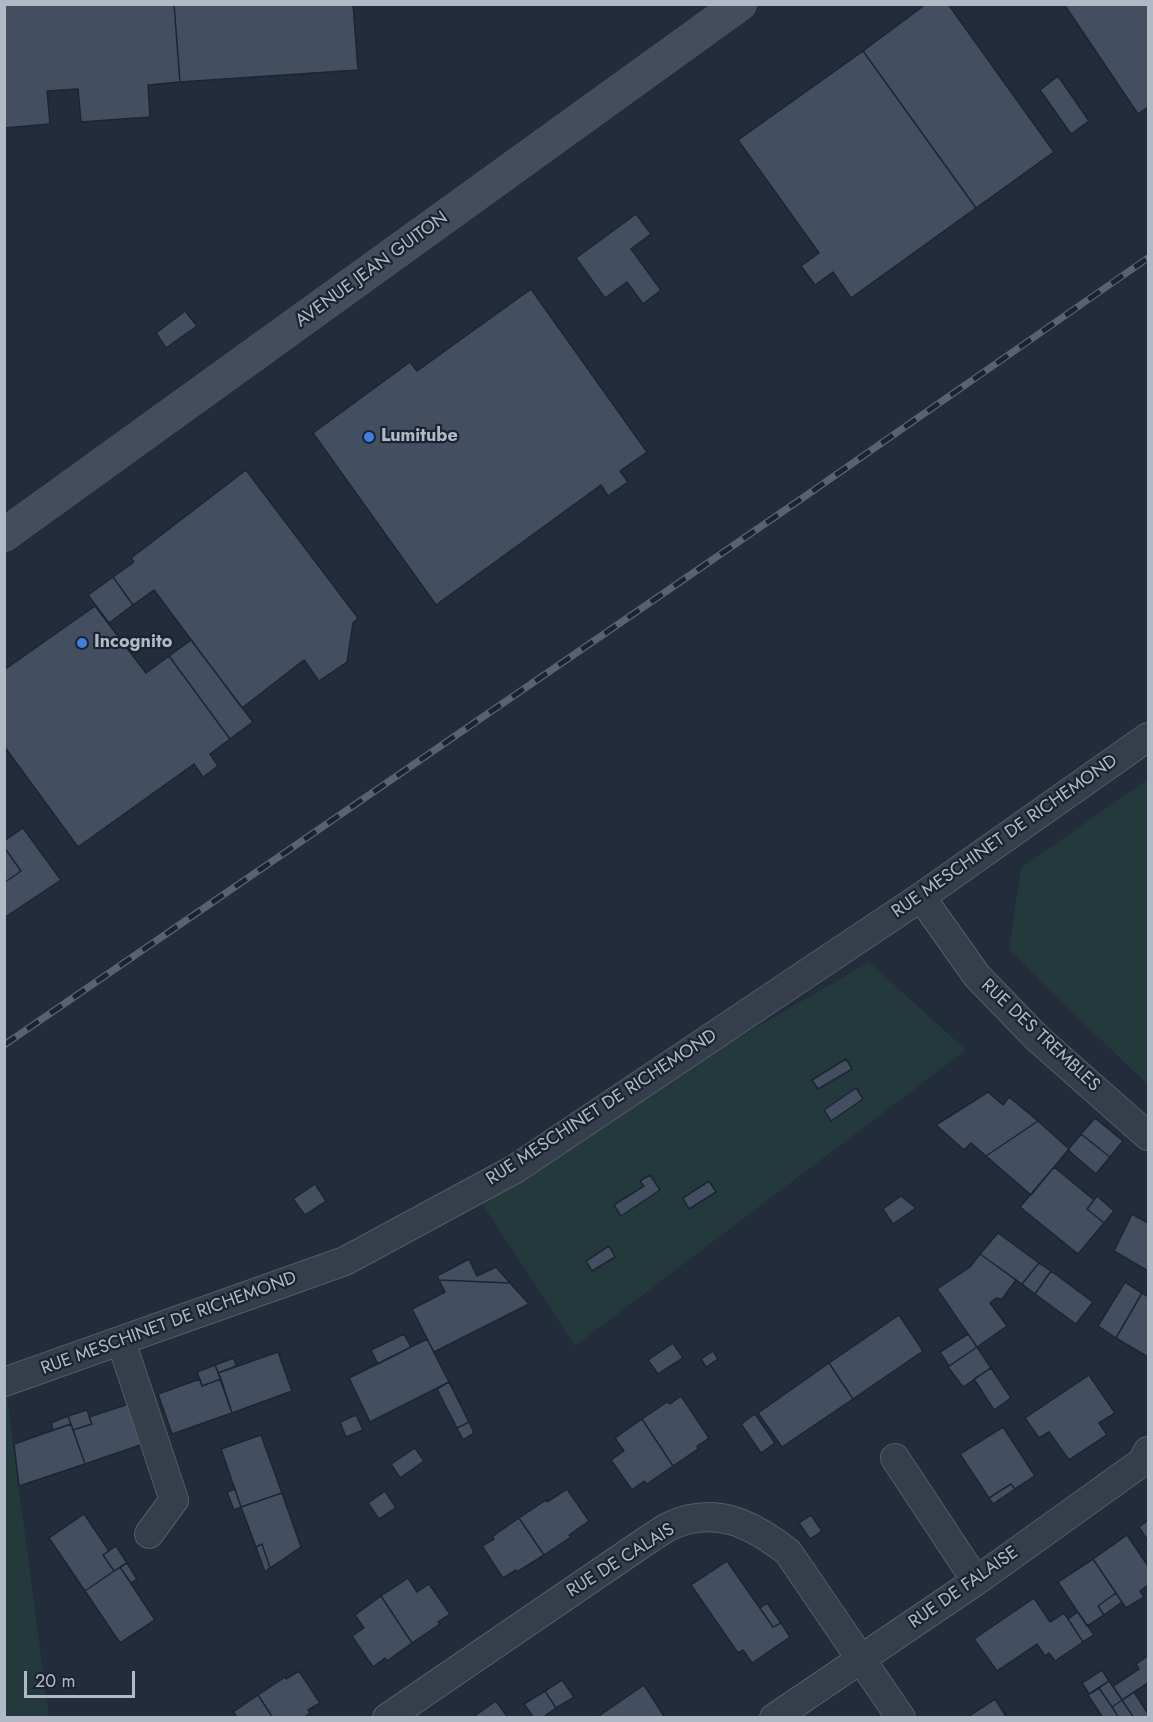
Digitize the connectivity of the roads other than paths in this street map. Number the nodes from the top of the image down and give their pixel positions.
1 (740, 4) edge
2 (4, 535) edge
3 (1149, 736) edge
4 (921, 897) junction
5 (1149, 1136) edge
6 (121, 1341) junction
7 (4, 1382) edge
8 (1149, 1451) edge
9 (895, 1458) dead end
10 (149, 1534) dead end
11 (976, 1581) junction
12 (862, 1658) junction
13 (387, 1718) edge
14 (774, 1718) edge
15 (901, 1718) edge

1 - 2 main road, AVENUE JEAN GUITON
3 - 4 street, RUE MESCHINET DE RICHEMOND
4 - 5 street, RUE DES TREMBLES
4 - 6 street, RUE MESCHINET DE RICHEMOND
6 - 7 street, RUE MESCHINET DE RICHEMOND
6 - 10 street
8 - 11 street, RUE DE FALAISE
9 - 11 street
11 - 12 street, RUE DE FALAISE
12 - 13 street, RUE DE CALAIS
12 - 14 street, RUE DE FALAISE
12 - 15 street, RUE DE CALAIS

